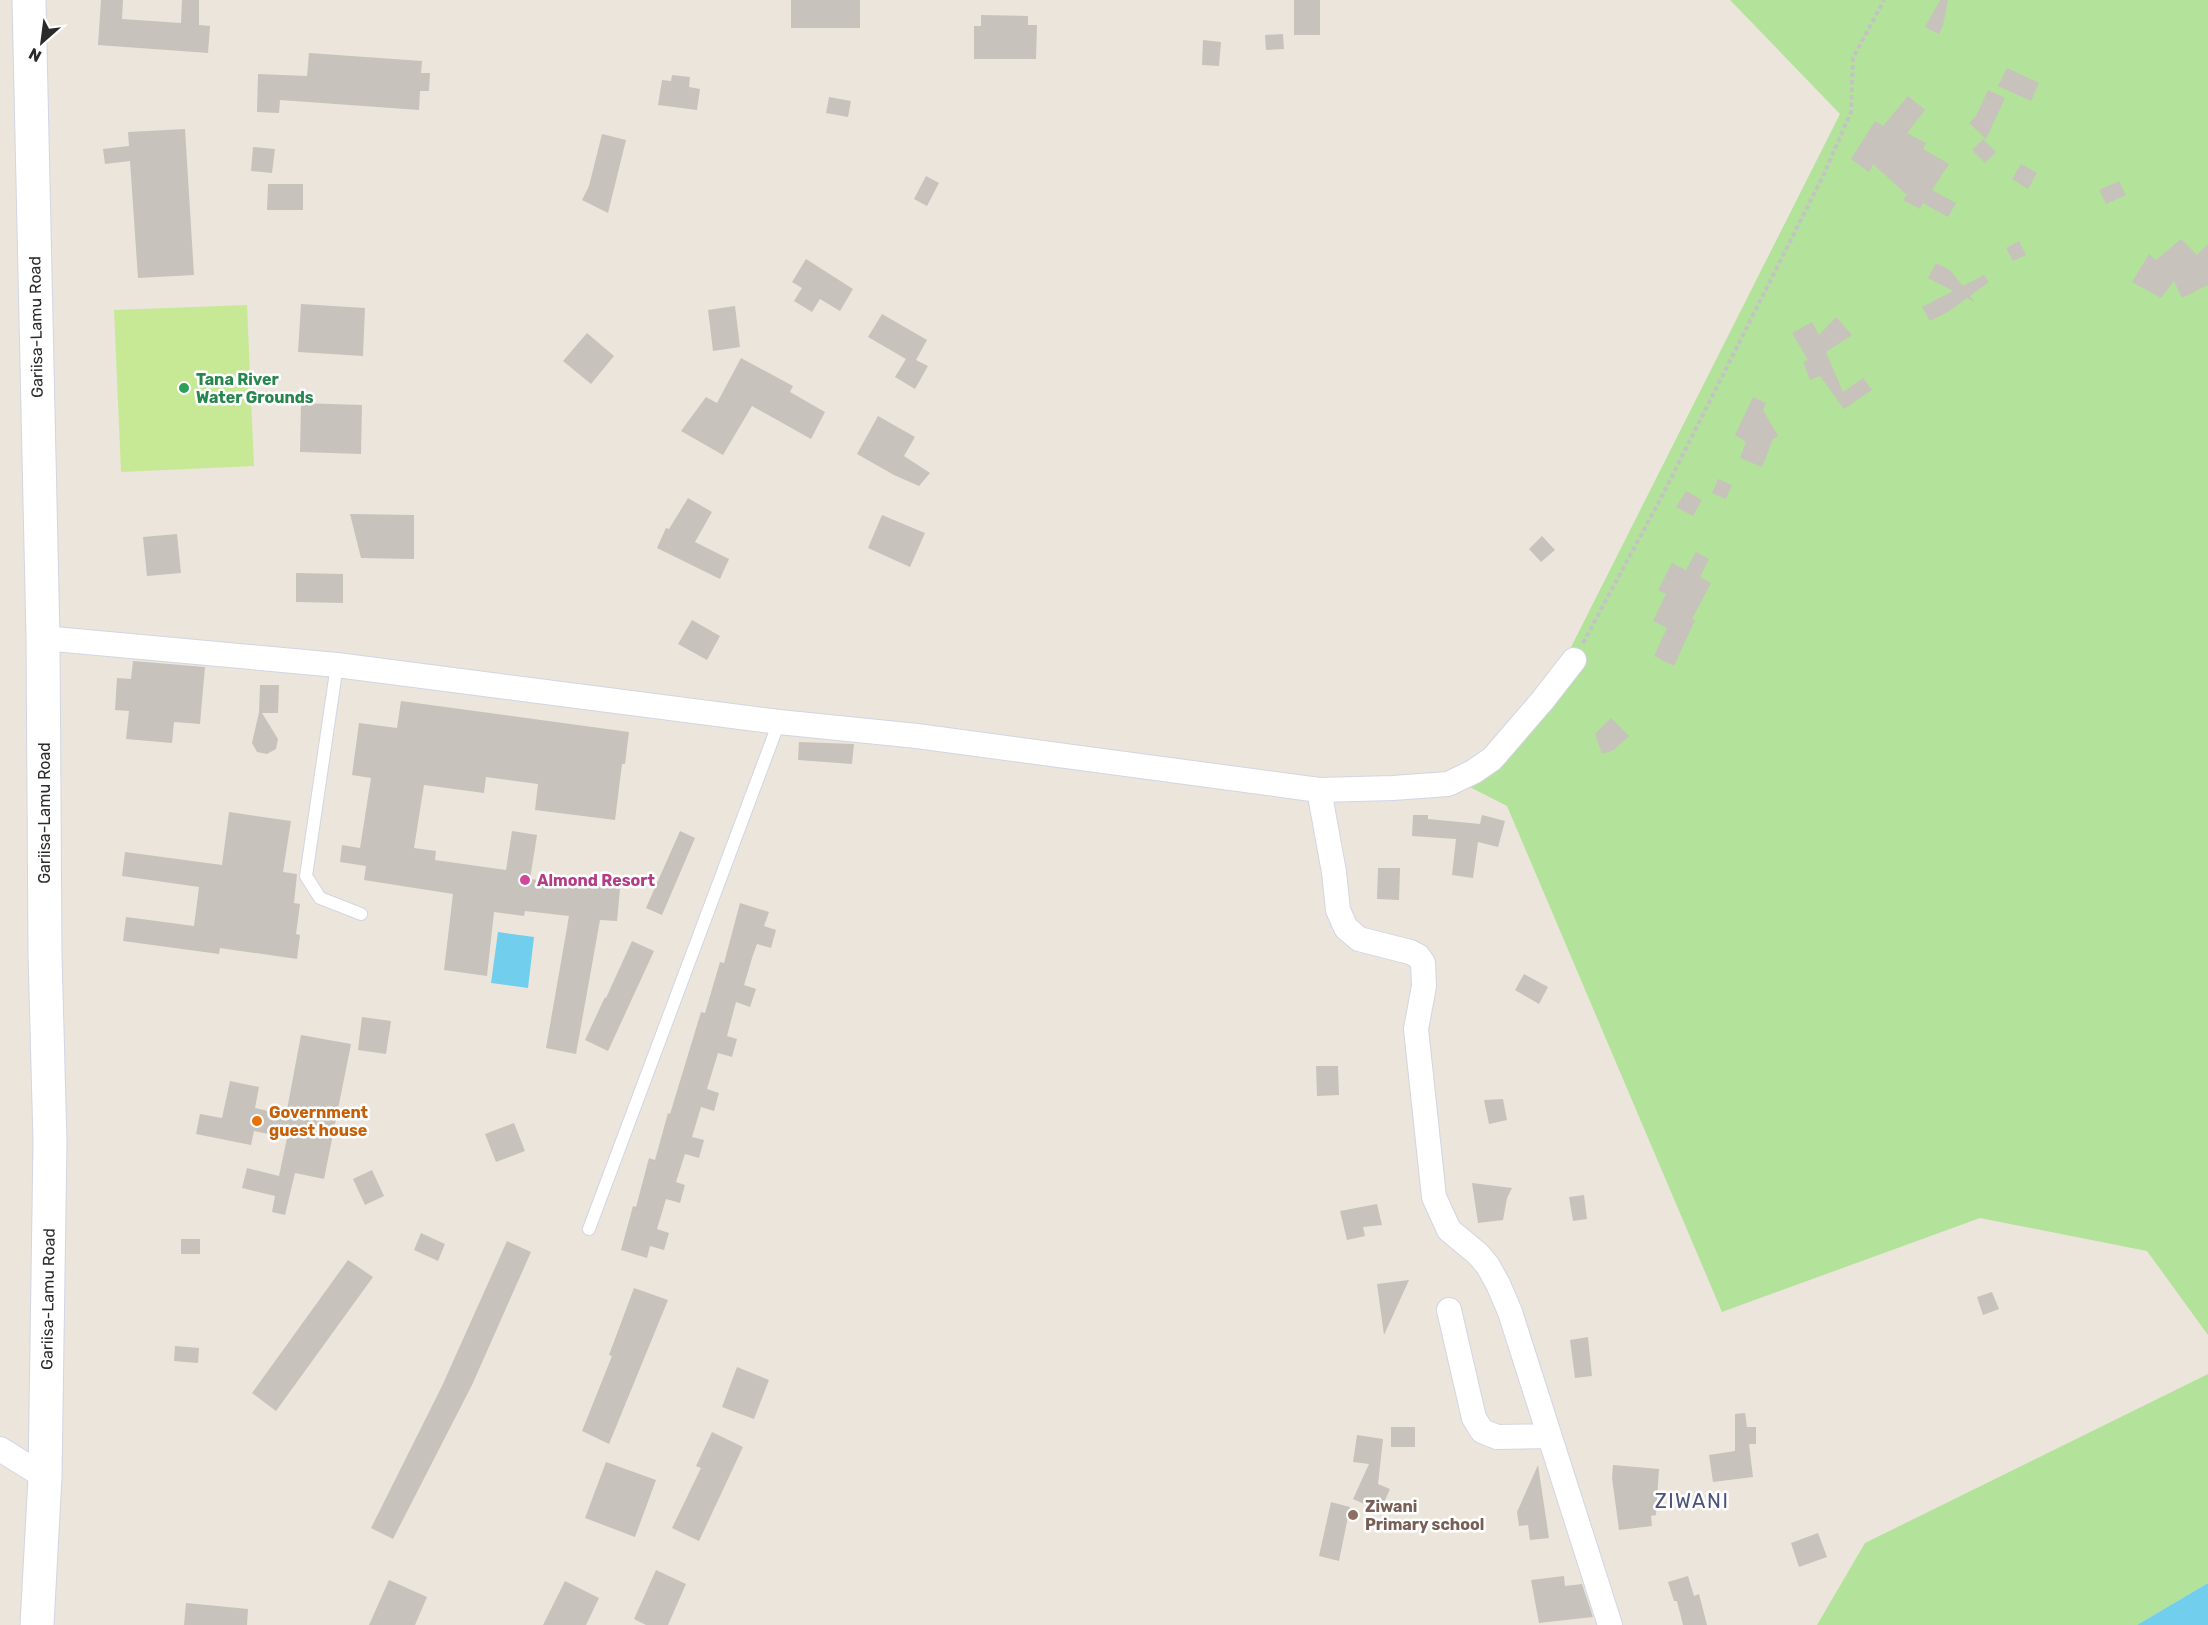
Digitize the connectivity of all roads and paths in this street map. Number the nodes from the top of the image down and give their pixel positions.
1 (28, 0) edge
2 (1884, 0) edge
3 (43, 638) junction
4 (1574, 660) joint
5 (337, 665) junction
6 (779, 722) junction
7 (1319, 790) junction
8 (361, 914) dead end
9 (588, 1229) dead end
10 (1449, 1310) dead end
11 (1548, 1436) junction
12 (0, 1449) edge
13 (45, 1477) junction
14 (37, 1625) edge
15 (1610, 1625) edge

1 - 3 street, Gariisa-Lamu Road
2 - 4 path
3 - 5 street
3 - 13 street, Gariisa-Lamu Road
4 - 7 street
5 - 6 street
5 - 8 lane
6 - 7 street
6 - 9 lane
7 - 11 street
10 - 11 street
11 - 15 street
12 - 13 street
13 - 14 street, Gariisa-Lamu Road

